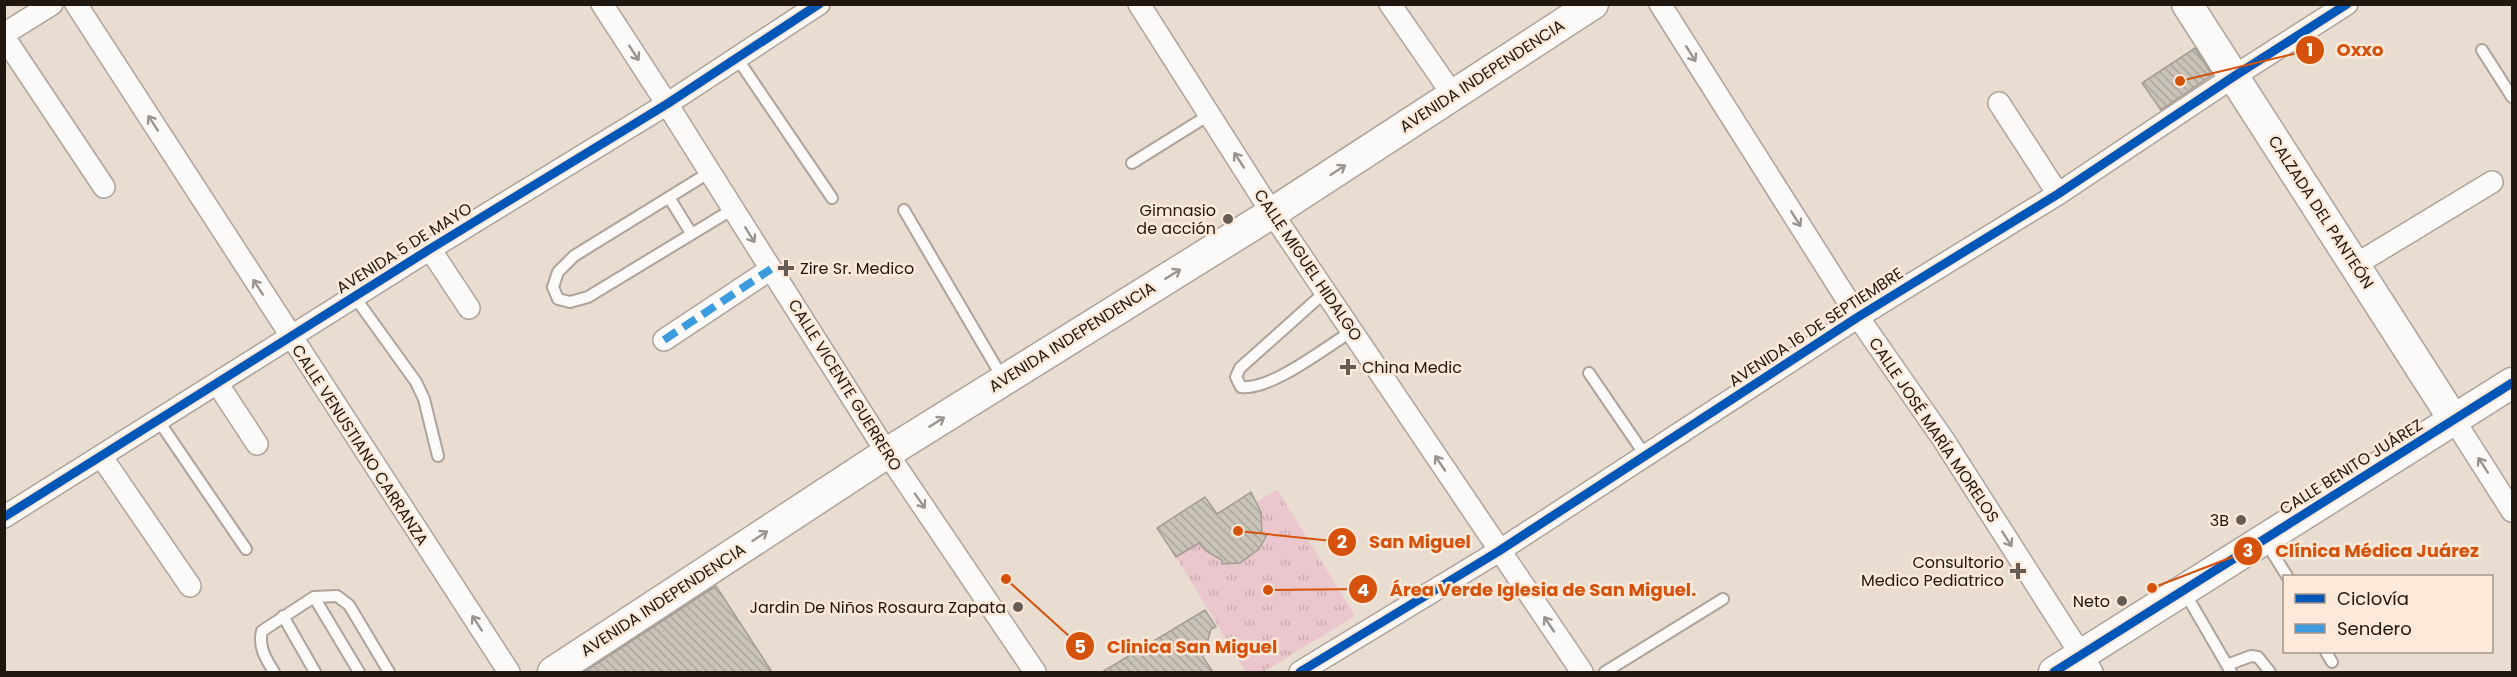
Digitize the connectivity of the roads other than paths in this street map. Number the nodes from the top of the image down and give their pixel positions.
1 (52, 4) edge
2 (76, 4) edge
3 (602, 4) edge
4 (819, 4) edge
5 (1139, 4) edge
6 (1390, 4) edge
7 (1593, 4) edge
8 (1660, 4) edge
9 (2187, 4) edge
10 (2347, 4) edge
11 (4, 35) edge
12 (2482, 50) dead end
13 (737, 58) junction
14 (2233, 77) junction
15 (1453, 95) junction
16 (2512, 97) edge
17 (1999, 103) dead end
18 (667, 104) junction
19 (1209, 114) junction
20 (1132, 163) dead end
21 (710, 172) junction
22 (2492, 182) dead end
23 (104, 187) dead end
24 (2058, 194) junction
25 (831, 198) dead end
26 (670, 199) junction
27 (733, 208) junction
28 (904, 210) dead end
29 (1272, 213) junction
30 (692, 233) junction
31 (430, 249) junction
32 (2355, 265) junction
33 (771, 268) junction
34 (1325, 292) junction
35 (354, 296) junction
36 (469, 308) dead end
37 (1858, 317) junction
38 (1352, 331) junction
39 (290, 337) junction
40 (664, 340) dead end
41 (1589, 373) dead end
42 (1004, 380) junction
43 (217, 383) junction
44 (2512, 383) edge
45 (159, 420) junction
46 (2454, 420) junction
47 (257, 444) dead end
48 (887, 453) junction
49 (101, 456) junction
50 (438, 456) dead end
51 (1645, 456) junction
52 (2512, 511) edge
53 (4, 517) edge
54 (2264, 540) junction
55 (246, 549) dead end
56 (1499, 551) junction
57 (2286, 575) edge
58 (190, 586) dead end
59 (2184, 590) junction
60 (314, 597) junction
61 (1723, 599) dead end
62 (283, 616) junction
63 (2327, 653) edge
64 (2332, 662) dead end
65 (2087, 664) edge
66 (2229, 669) edge
67 (274, 672) edge
68 (315, 672) edge
69 (359, 672) edge
70 (389, 672) edge
71 (509, 672) edge
72 (553, 672) edge
73 (1035, 672) edge
74 (1300, 672) edge
75 (1582, 672) edge
76 (1605, 672) edge
77 (2054, 672) edge
78 (2270, 672) edge

1 - 11 street
39 -> 2 street, CALLE VENUSTIANO CARRANZA
3 -> 18 street, CALLE VICENTE GUERRERO
4 - 13 street, AVENIDA 5 DE MAYO
5 - 19 street, CALLE MIGUEL HIDALGO
6 - 15 street
7 - 15 main road, AVENIDA INDEPENDENCIA
8 -> 37 street, CALLE JOSÉ MARÍA MORELOS
9 - 14 main road, CALZADA DEL PANTEÓN
10 - 14 street, AVENIDA 16 DE SEPTIEMBRE
11 - 23 street
12 - 16 lane
13 - 18 street, AVENIDA 5 DE MAYO
13 - 25 lane
14 - 24 street, AVENIDA 16 DE SEPTIEMBRE
14 - 32 main road, CALZADA DEL PANTEÓN
29 -> 15 main road, AVENIDA INDEPENDENCIA
17 - 24 street
18 - 21 street, CALLE VICENTE GUERRERO
18 - 31 street, AVENIDA 5 DE MAYO
19 - 20 lane
29 -> 19 street, CALLE MIGUEL HIDALGO
21 - 26 lane
21 - 27 street, CALLE VICENTE GUERRERO
22 - 32 street
24 - 37 street, AVENIDA 16 DE SEPTIEMBRE
26 - 30 lane
26 - 30 lane
27 - 30 lane
27 -> 33 street, CALLE VICENTE GUERRERO
28 - 42 lane
29 - 34 street, CALLE MIGUEL HIDALGO
42 -> 29 main road, AVENIDA INDEPENDENCIA
31 - 35 street, AVENIDA 5 DE MAYO
31 - 36 street
32 - 46 main road, CALZADA DEL PANTEÓN
33 - 40 street
33 - 48 street, CALLE VICENTE GUERRERO
34 - 38 street, CALLE MIGUEL HIDALGO
34 - 38 lane
35 - 39 street, AVENIDA 5 DE MAYO
35 - 50 lane
37 - 51 street, AVENIDA 16 DE SEPTIEMBRE
37 -> 65 street, CALLE JOSÉ MARÍA MORELOS
56 -> 38 street, CALLE MIGUEL HIDALGO
39 - 43 street, AVENIDA 5 DE MAYO
71 -> 39 street, CALLE VENUSTIANO CARRANZA
41 - 51 lane
48 -> 42 main road, AVENIDA INDEPENDENCIA
43 - 45 street, AVENIDA 5 DE MAYO
43 - 47 street
44 - 46 main road, CALLE BENITO JUÁREZ
45 - 49 street, AVENIDA 5 DE MAYO
45 - 55 lane
52 -> 46 street
46 - 54 main road, CALLE BENITO JUÁREZ
72 -> 48 main road, AVENIDA INDEPENDENCIA
48 -> 73 street, CALLE VICENTE GUERRERO
49 - 53 street, AVENIDA 5 DE MAYO
49 - 58 street
51 - 56 street, AVENIDA 16 DE SEPTIEMBRE
54 - 57 lane
54 - 59 main road, CALLE BENITO JUÁREZ
56 - 74 street, AVENIDA 16 DE SEPTIEMBRE
75 -> 56 street, CALLE MIGUEL HIDALGO
59 - 65 main road, CALLE BENITO JUÁREZ
59 - 66 lane
60 - 62 lane
60 - 69 lane
60 - 70 lane
61 - 76 lane
62 - 67 lane
62 - 68 lane
63 - 64 lane
65 - 77 main road, CALLE BENITO JUÁREZ
66 - 78 lane

